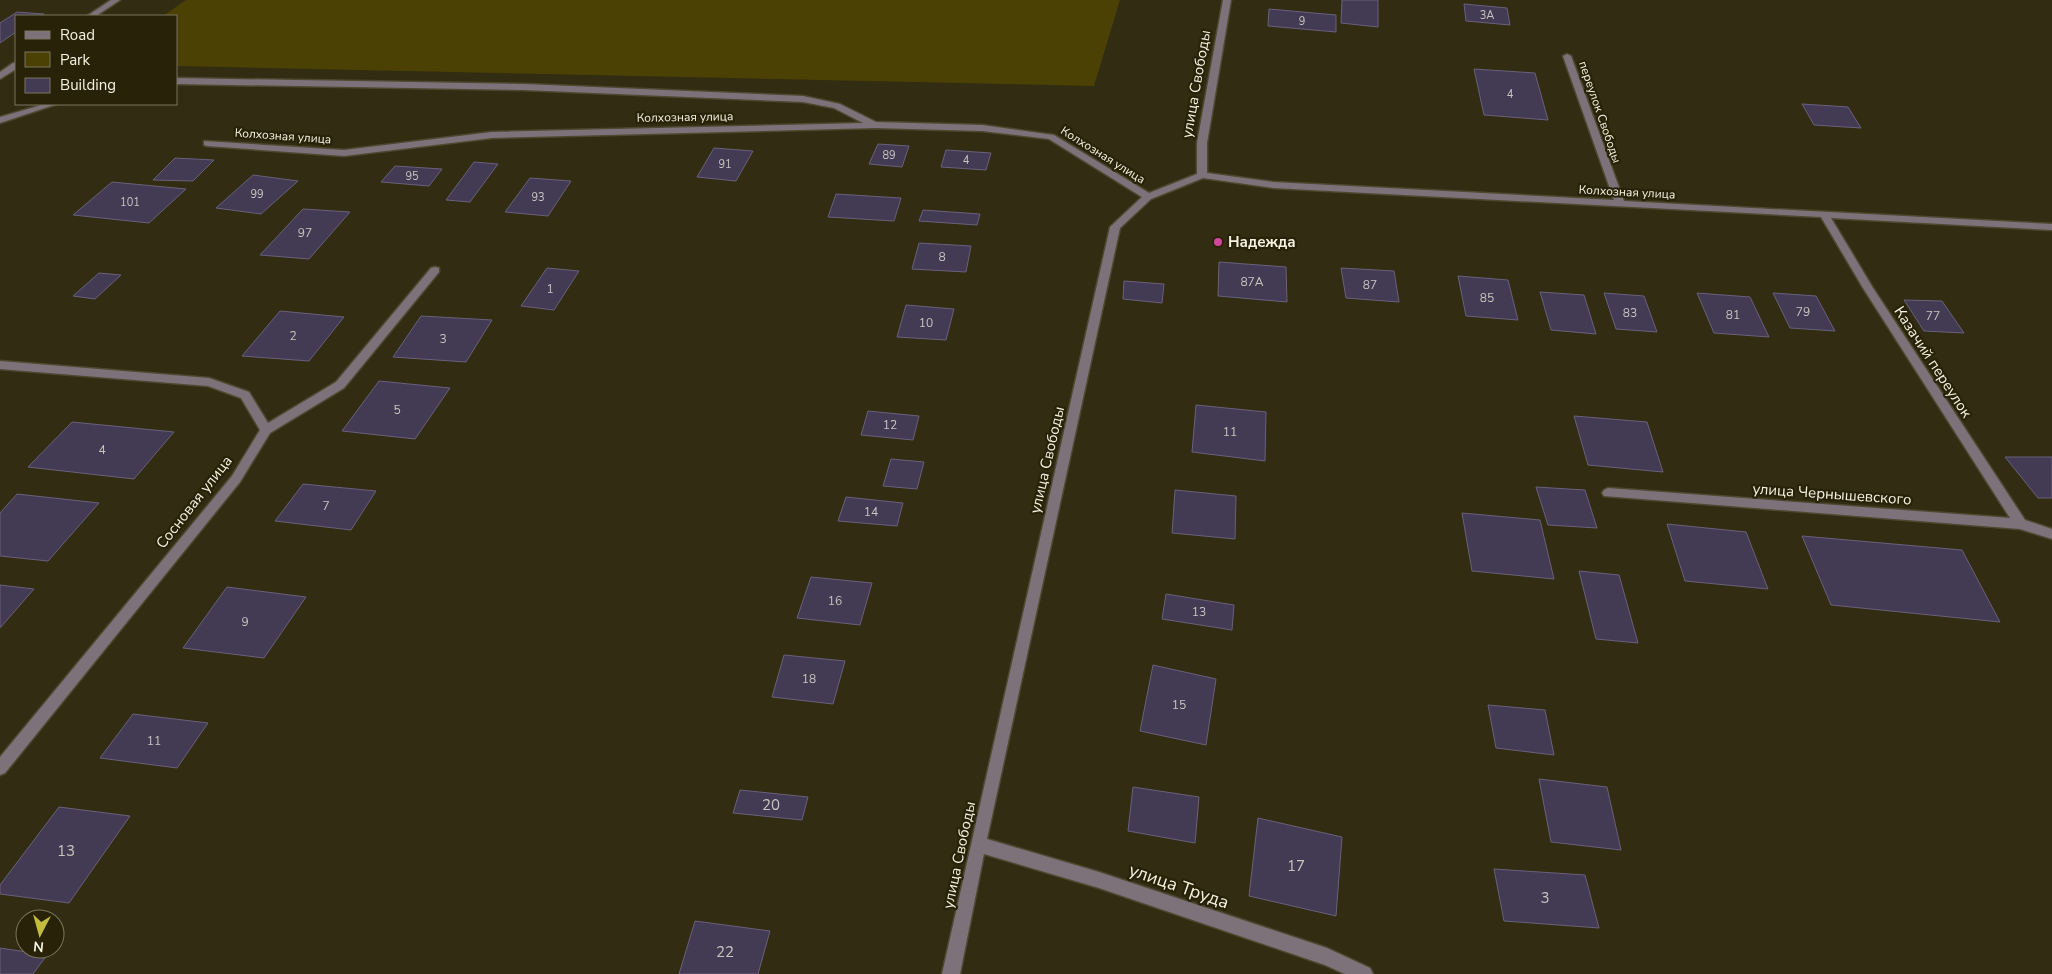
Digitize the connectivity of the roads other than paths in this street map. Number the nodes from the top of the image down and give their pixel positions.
1 (116, 0) edge
2 (1227, 0) edge
3 (93, 15) edge
4 (1567, 56) dead end
5 (15, 66) edge
6 (0, 76) edge
7 (178, 81) edge
8 (50, 105) edge
9 (0, 120) edge
10 (876, 125) junction
11 (207, 143) dead end
12 (1202, 175) junction
13 (1148, 197) junction
14 (1620, 204) junction
15 (1824, 215) junction
16 (2052, 227) edge
17 (435, 270) dead end
18 (0, 364) edge
19 (266, 430) junction
20 (1608, 493) dead end
21 (2020, 524) junction
22 (2052, 534) edge
23 (0, 768) edge
24 (978, 844) junction
25 (951, 974) edge
26 (1364, 974) edge

1 - 3 street
2 - 12 street, улица Свободы
4 - 14 street, переулок Свободы
5 - 6 street
7 - 10 street
8 - 9 street
10 - 11 street, Колхозная улица
10 - 13 street, Колхозная улица
12 - 13 street, улица Свободы
12 - 14 street, Колхозная улица
13 - 24 street, улица Свободы
14 - 15 street, Колхозная улица
15 - 16 street, Колхозная улица
15 - 21 street, Казачий переулок
17 - 19 street
18 - 19 street
19 - 23 street, Сосновая улица
20 - 21 street, улица Чернышевского
21 - 22 street, улица Чернышевского
24 - 25 street, улица Свободы
24 - 26 street, улица Труда

